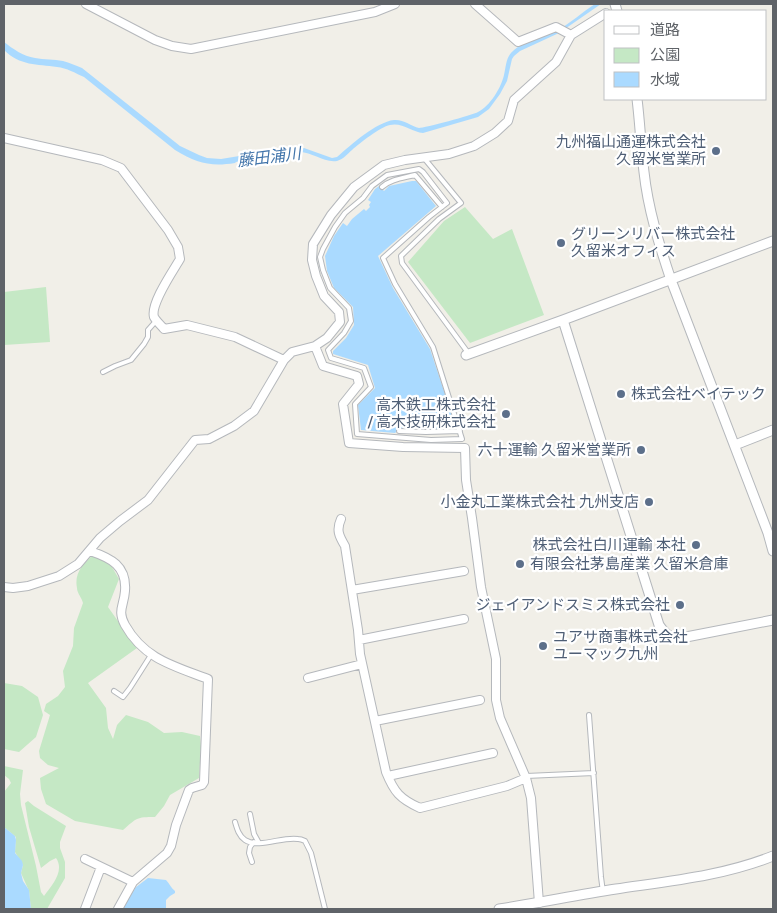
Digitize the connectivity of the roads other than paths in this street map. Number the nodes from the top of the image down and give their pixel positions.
1 (86, 4) edge
2 (395, 4) edge
3 (475, 4) edge
4 (604, 13) edge
5 (568, 33) junction
6 (637, 100) edge
7 (4, 138) edge
8 (424, 158) junction
9 (382, 187) dead end
10 (442, 207) junction
11 (773, 241) edge
12 (671, 280) junction
13 (156, 320) junction
14 (564, 320) junction
15 (315, 346) junction
16 (468, 354) joint
17 (284, 360) junction
18 (103, 372) dead end
19 (773, 430) edge
20 (400, 431) dead end
21 (460, 431) junction
22 (735, 445) junction
23 (341, 519) dead end
24 (90, 551) junction
25 (773, 551) edge
26 (464, 571) dead end
27 (4, 587) edge
28 (352, 590) junction
29 (464, 619) dead end
30 (773, 620) edge
31 (359, 640) junction
32 (152, 655) junction
33 (362, 664) junction
34 (308, 678) dead end
35 (114, 691) dead end
36 (480, 700) dead end
37 (590, 715) dead end
38 (375, 721) junction
39 (494, 753) dead end
40 (594, 773) junction
41 (388, 776) junction
42 (526, 777) junction
43 (250, 814) dead end
44 (235, 822) dead end
45 (257, 843) junction
46 (773, 856) edge
47 (84, 859) dead end
48 (252, 862) dead end
49 (101, 867) junction
50 (133, 882) junction
51 (603, 892) junction
52 (535, 905) edge
53 (85, 909) edge
54 (118, 909) edge
55 (325, 909) edge
56 (499, 909) edge

1 - 2 street
3 - 5 street
4 - 5 street
5 - 8 street
6 - 12 street
7 - 13 street
8 - 15 street
8 - 16 lane
9 - 10 lane
10 - 21 lane
10 - 21 lane
11 - 12 street
12 - 14 street
12 - 22 street
13 - 17 street
13 - 18 lane
14 - 16 street
14 - 30 street
15 - 17 street
15 - 42 street
17 - 24 street
19 - 22 street
20 - 21 lane
22 - 25 street
23 - 28 street
24 - 27 street
24 - 32 street
26 - 28 street
28 - 31 street
29 - 31 street
31 - 33 street
32 - 35 lane
32 - 50 street
33 - 34 street
33 - 38 street
36 - 38 street
37 - 40 lane
38 - 41 street
39 - 41 street
40 - 42 lane
40 - 51 lane
41 - 42 street
42 - 52 street
43 - 45 lane
44 - 45 lane
45 - 48 lane
45 - 55 lane
46 - 51 street
47 - 49 street
49 - 50 street
49 - 53 street
50 - 54 street
51 - 52 street
52 - 56 street

